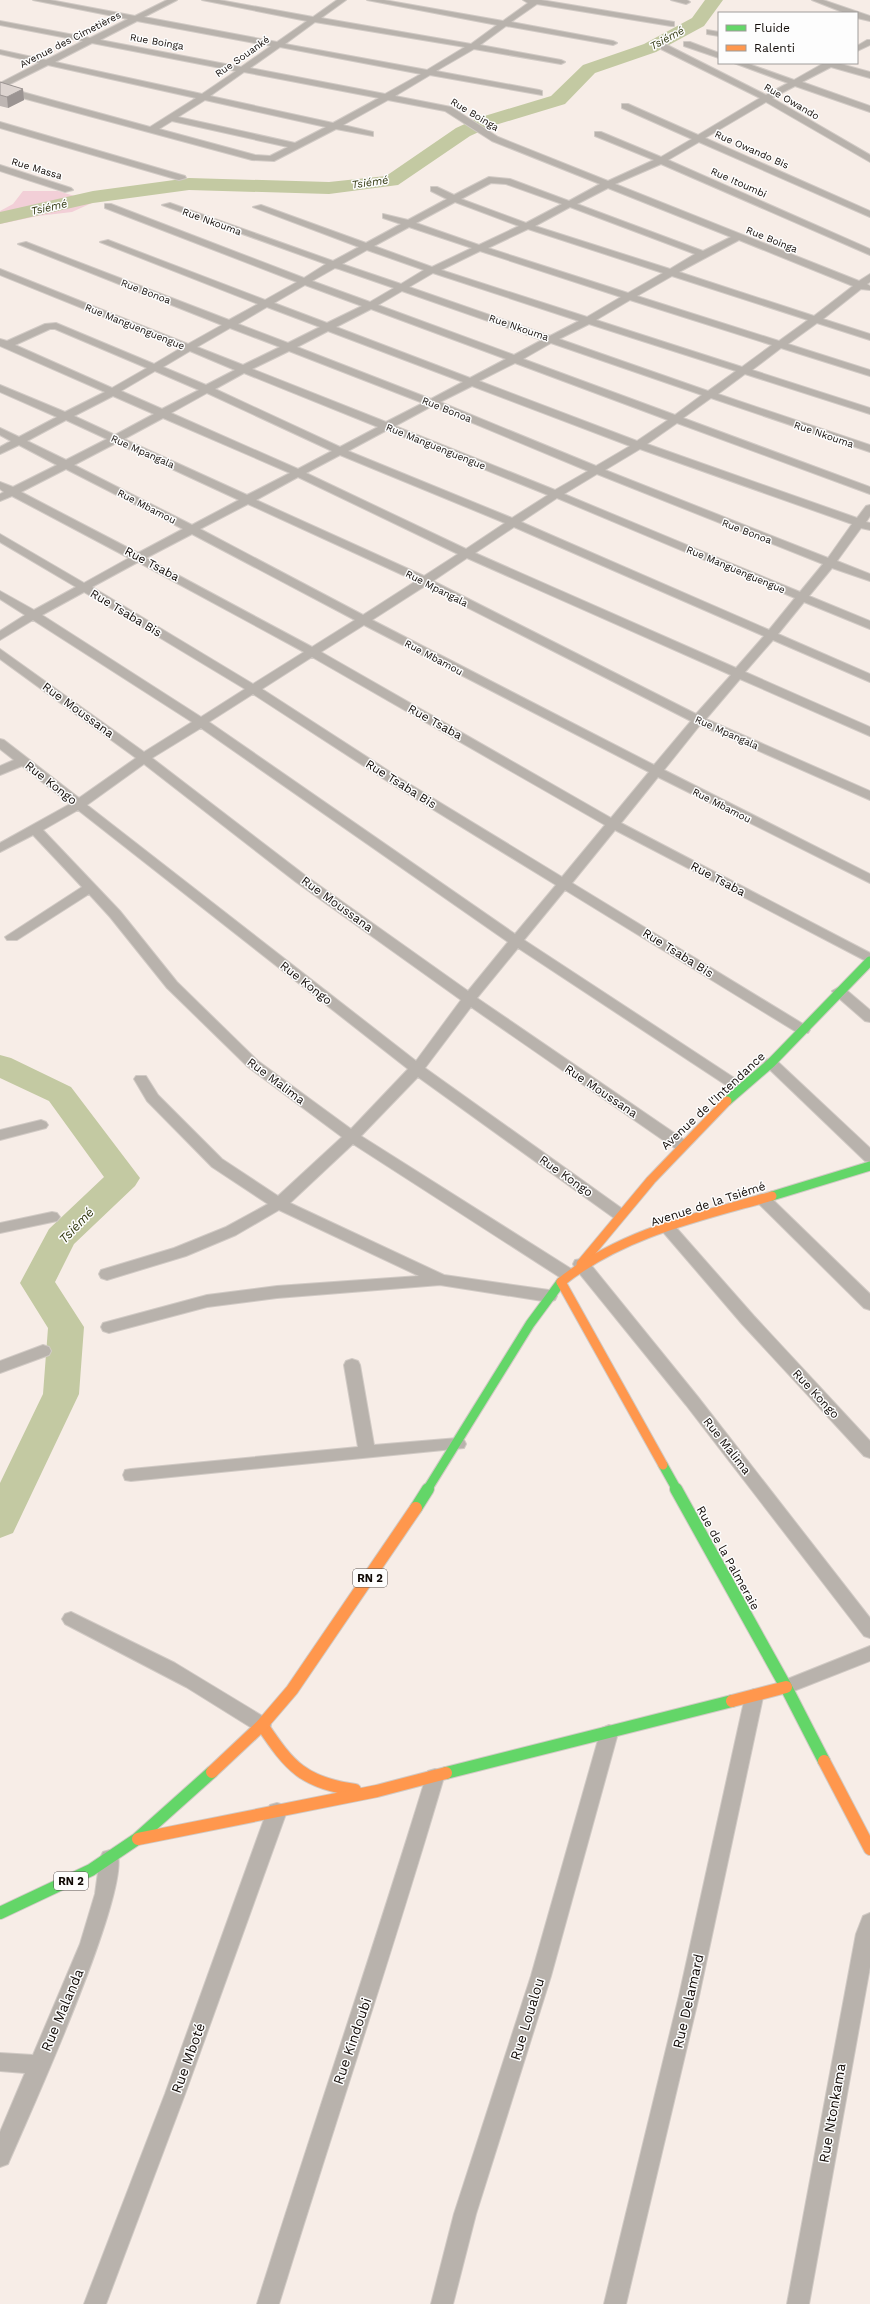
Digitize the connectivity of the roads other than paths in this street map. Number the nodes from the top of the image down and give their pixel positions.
1 (37, 0) edge
2 (172, 0) edge
3 (206, 0) edge
4 (342, 0) edge
5 (371, 0) edge
6 (533, 0) edge
7 (676, 0) edge
8 (816, 0) edge
9 (686, 2) dead end
10 (849, 12) edge
11 (858, 15) edge
12 (135, 18) junction
13 (313, 20) junction
14 (870, 20) edge
15 (0, 23) edge
16 (503, 23) junction
17 (671, 24) dead end
18 (710, 32) dead end
19 (718, 34) edge
20 (91, 40) junction
21 (280, 43) junction
22 (613, 43) dead end
23 (687, 44) dead end
24 (474, 46) junction
25 (664, 48) dead end
26 (0, 52) edge
27 (718, 56) edge
28 (561, 62) dead end
29 (48, 63) junction
30 (741, 64) edge
31 (828, 64) edge
32 (833, 64) edge
33 (243, 68) junction
34 (429, 72) junction
35 (870, 75) edge
36 (796, 84) junction
37 (0, 88) edge
38 (539, 93) dead end
39 (205, 96) junction
40 (388, 97) junction
41 (766, 98) junction
42 (625, 106) dead end
43 (870, 109) edge
44 (170, 118) junction
45 (0, 125) edge
46 (336, 125) junction
47 (153, 129) junction
48 (370, 134) dead end
49 (598, 134) dead end
50 (700, 138) junction
51 (296, 146) junction
52 (870, 159) edge
53 (660, 161) junction
54 (0, 168) edge
55 (182, 178) dead end
56 (608, 184) junction
57 (434, 189) dead end
58 (68, 190) dead end
59 (454, 199) junction
60 (167, 205) dead end
61 (567, 205) junction
62 (108, 206) dead end
63 (258, 207) dead end
64 (870, 214) edge
65 (386, 216) dead end
66 (407, 225) junction
67 (527, 226) junction
68 (738, 237) junction
69 (104, 242) dead end
70 (23, 244) dead end
71 (367, 247) junction
72 (479, 247) junction
73 (870, 252) edge
74 (703, 254) junction
75 (334, 264) junction
76 (432, 270) junction
77 (0, 272) edge
78 (672, 272) junction
79 (870, 277) edge
80 (304, 282) junction
81 (402, 287) junction
82 (865, 287) edge
83 (630, 297) junction
84 (266, 303) junction
85 (370, 306) junction
86 (816, 319) junction
87 (590, 320) junction
88 (230, 323) junction
89 (327, 328) junction
90 (870, 337) edge
91 (553, 339) junction
92 (780, 345) junction
93 (289, 346) junction
94 (5, 347) edge
95 (188, 347) junction
96 (514, 359) junction
97 (154, 368) junction
98 (244, 369) junction
99 (744, 371) junction
100 (870, 373) edge
101 (471, 381) junction
102 (0, 388) edge
103 (206, 389) junction
104 (112, 392) junction
105 (709, 395) junction
106 (433, 403) junction
107 (870, 411) edge
108 (163, 413) junction
109 (65, 416) junction
110 (676, 420) junction
111 (386, 427) junction
112 (0, 431) edge
113 (116, 439) junction
114 (18, 440) junction
115 (639, 445) junction
116 (870, 449) edge
117 (0, 451) edge
118 (340, 451) junction
119 (66, 464) junction
120 (596, 470) junction
121 (298, 473) junction
122 (0, 485) edge
123 (870, 491) edge
124 (13, 492) junction
125 (556, 494) junction
126 (0, 498) edge
127 (248, 499) junction
128 (870, 508) edge
129 (514, 523) junction
130 (864, 524) edge
131 (193, 530) junction
132 (0, 537) edge
133 (466, 553) junction
134 (139, 557) junction
135 (830, 563) junction
136 (870, 578) edge
137 (425, 581) junction
138 (84, 588) junction
139 (0, 594) edge
140 (800, 597) junction
141 (32, 616) junction
142 (362, 620) junction
143 (870, 625) edge
144 (772, 634) junction
145 (0, 636) edge
146 (311, 652) junction
147 (0, 653) edge
148 (737, 674) junction
149 (870, 678) edge
150 (254, 689) junction
151 (698, 720) junction
152 (202, 723) junction
153 (870, 732) edge
154 (0, 743) edge
155 (144, 758) junction
156 (23, 761) junction
157 (0, 771) edge
158 (657, 772) junction
159 (870, 796) edge
160 (78, 805) junction
161 (613, 824) junction
162 (36, 829) junction
163 (0, 848) edge
164 (870, 879) edge
165 (565, 884) junction
166 (91, 887) junction
167 (12, 937) dead end
168 (516, 941) junction
169 (870, 960) edge
170 (839, 991) junction
171 (469, 1000) junction
172 (870, 1018) edge
173 (803, 1030) junction
174 (771, 1063) junction
175 (417, 1069) junction
176 (141, 1079) dead end
177 (740, 1088) junction
178 (41, 1125) dead end
179 (0, 1135) edge
180 (352, 1137) junction
181 (682, 1145) junction
182 (870, 1157) edge
183 (870, 1166) edge
184 (764, 1199) junction
185 (279, 1204) junction
186 (619, 1214) junction
187 (52, 1217) dead end
188 (0, 1228) edge
189 (668, 1228) junction
190 (581, 1264) junction
191 (107, 1274) dead end
192 (564, 1278) junction
193 (441, 1280) junction
194 (549, 1296) junction
195 (870, 1304) edge
196 (109, 1327) dead end
197 (43, 1351) dead end
198 (352, 1365) dead end
199 (0, 1367) edge
200 (458, 1444) junction
201 (367, 1450) junction
202 (870, 1452) edge
203 (131, 1475) dead end
204 (71, 1619) dead end
205 (870, 1631) edge
206 (870, 1653) edge
207 (786, 1687) junction
208 (754, 1697) junction
209 (262, 1725) junction
210 (609, 1733) junction
211 (435, 1777) junction
212 (377, 1791) junction
213 (277, 1811) junction
214 (137, 1839) junction
215 (870, 1849) edge
216 (110, 1858) junction
217 (0, 1913) edge
218 (870, 1922) edge
219 (0, 2062) edge
220 (39, 2065) junction
221 (0, 2157) edge
222 (95, 2304) edge
223 (268, 2304) edge
224 (442, 2304) edge
225 (615, 2304) edge
226 (798, 2304) edge

1 - 12 street
2 - 12 street, Avenue des Cimetières
3 - 13 street
4 - 13 street, Rue Souanké
5 - 16 street
6 - 16 street
6 - 17 street
7 - 9 street
8 - 10 street
11 - 14 street
12 - 20 street, Avenue des Cimetières
12 - 21 street
13 - 21 street, Rue Souanké
13 - 24 street
15 - 20 street, Rue Boinga
16 - 22 street
16 - 24 street
18 - 19 street
20 - 29 street, Avenue des Cimetières
20 - 33 street, Rue Boinga
21 - 33 street, Rue Souanké
21 - 34 street
23 - 27 street
24 - 28 street
24 - 34 street
25 - 41 street, Rue Owando
26 - 29 street
29 - 37 street, Avenue des Cimetières
29 - 39 street
30 - 36 street
31 - 36 street
32 - 35 street
33 - 39 street, Rue Souanké
33 - 40 street, Rue Boinga
34 - 38 street
34 - 40 street
36 - 41 street
36 - 43 street
37 - 47 street
39 - 44 street, Rue Souanké
39 - 46 street
40 - 46 street
40 - 56 street, Rue Boinga
41 - 50 street
41 - 52 street, Rue Owando
42 - 50 street, Rue Owando Bis
44 - 47 street, Rue Souanké
44 - 51 street
45 - 55 street
46 - 48 street
46 - 51 street
47 - 51 street
49 - 53 street, Rue Itoumbi
50 - 53 street
50 - 64 street, Rue Owando Bis
53 - 56 street
53 - 73 street, Rue Itoumbi
54 - 58 street, Rue Massa
56 - 61 street
56 - 68 street, Rue Boinga
57 - 59 street
59 - 61 street
59 - 66 street
59 - 67 street
60 - 75 street, Rue Nkouma
61 - 67 street
61 - 74 street
62 - 80 street
63 - 71 street
65 - 66 street
66 - 71 street
66 - 72 street
67 - 72 street
67 - 78 street
68 - 74 street
68 - 82 street, Rue Boinga
69 - 84 street
70 - 88 street, Rue Bonoa
71 - 75 street
71 - 76 street
72 - 76 street
72 - 83 street
74 - 78 street
75 - 80 street
75 - 81 street, Rue Nkouma
76 - 81 street
76 - 87 street
77 - 95 street, Rue Manguenguengue
78 - 83 street
78 - 86 street
79 - 82 street
80 - 84 street
80 - 85 street
81 - 85 street
81 - 91 street, Rue Nkouma
82 - 86 street
83 - 87 street
83 - 92 street
84 - 88 street
84 - 89 street
85 - 89 street
85 - 96 street
86 - 90 street
86 - 92 street
87 - 91 street
87 - 99 street
88 - 93 street, Rue Bonoa
88 - 95 street
89 - 93 street
89 - 101 street
91 - 96 street
91 - 105 street, Rue Nkouma
92 - 99 street
92 - 100 street
93 - 98 street
93 - 106 street, Rue Bonoa
94 - 97 street
94 - 104 street
95 - 97 street
95 - 98 street, Rue Manguenguengue
96 - 101 street
96 - 110 street
97 - 103 street
97 - 104 street
98 - 103 street
98 - 111 street, Rue Manguenguengue
99 - 105 street
99 - 107 street
101 - 106 street
101 - 115 street
102 - 109 street, Rue Mpangala
103 - 108 street
103 - 118 street
104 - 108 street
104 - 109 street
105 - 110 street
105 - 116 street, Rue Nkouma
106 - 111 street
106 - 120 street, Rue Bonoa
108 - 113 street
108 - 121 street
109 - 113 street, Rue Mpangala
109 - 114 street
110 - 115 street
110 - 123 street
111 - 118 street
111 - 125 street, Rue Manguenguengue
112 - 114 street, Rue Mbamou
113 - 119 street
113 - 127 street, Rue Mpangala
114 - 117 street
114 - 119 street, Rue Mbamou
115 - 120 street
115 - 130 street
118 - 121 street
118 - 129 street
119 - 124 street
119 - 131 street, Rue Mbamou
120 - 125 street
120 - 135 street, Rue Bonoa
121 - 127 street
121 - 133 street
122 - 124 street, Rue Tsaba
124 - 126 street
124 - 134 street, Rue Tsaba
125 - 129 street
125 - 140 street, Rue Manguenguengue
127 - 131 street
127 - 137 street, Rue Mpangala
128 - 130 street
129 - 133 street
129 - 144 street
130 - 135 street
131 - 134 street
131 - 142 street, Rue Mbamou
132 - 138 street, Rue Tsaba Bis
133 - 137 street
133 - 148 street
134 - 138 street
134 - 146 street, Rue Tsaba
135 - 136 street, Rue Bonoa
135 - 140 street
137 - 142 street
137 - 151 street, Rue Mpangala
138 - 141 street
138 - 150 street, Rue Tsaba Bis
139 - 141 street
140 - 143 street, Rue Manguenguengue
140 - 144 street
141 - 145 street
141 - 152 street
142 - 146 street
142 - 158 street, Rue Mbamou
144 - 148 street
144 - 149 street
146 - 150 street
146 - 161 street, Rue Tsaba
147 - 155 street, Rue Moussana
148 - 151 street
148 - 153 street
150 - 152 street
150 - 165 street, Rue Tsaba Bis
151 - 158 street
151 - 159 street, Rue Mpangala
152 - 155 street
152 - 168 street
154 - 156 street, Rue Kongo
155 - 160 street
155 - 171 street, Rue Moussana
156 - 157 street
156 - 160 street, Rue Kongo
158 - 161 street
158 - 164 street, Rue Mbamou
160 - 162 street
160 - 175 street, Rue Kongo
161 - 165 street
161 - 169 street, Rue Tsaba
162 - 163 street
162 - 166 street, Rue Malima
165 - 168 street
165 - 173 street, Rue Tsaba Bis
166 - 167 street
166 - 180 street, Rue Malima
168 - 171 street
168 - 177 street
169 - 170 main road, Avenue de l'Intendance
170 - 172 street
170 - 173 main road, Avenue de l'Intendance
171 - 175 street
171 - 181 street, Rue Moussana
173 - 174 main road, Avenue de l'Intendance
174 - 177 main road, Avenue de l'Intendance
174 - 182 street
175 - 180 street
175 - 186 street, Rue Kongo
176 - 185 street
177 - 181 main road, Avenue de l'Intendance
178 - 179 street
180 - 185 street
180 - 192 street, Rue Malima
181 - 186 main road, Avenue de l'Intendance
183 - 184 main road, Avenue de la Tsiémé
184 - 189 main road, Avenue de la Tsiémé
184 - 195 street
185 - 191 street
185 - 193 street
186 - 190 main road, Avenue de l'Intendance
187 - 188 street
189 - 190 main road, Avenue de la Tsiémé
189 - 202 street, Rue Kongo
190 - 192 main road, Avenue de la Tsiémé
190 - 205 street, Rue Malima
192 - 194 main road, RN 2
192 - 207 main road, Rue de la Palmeraie
193 - 194 street
193 - 196 street
194 - 200 main road, RN 2
197 - 199 street
198 - 201 street
200 - 201 street
200 - 209 main road, RN 2
201 - 203 street
204 - 209 street
206 - 207 street
207 - 208 main road, RN 2
207 - 215 main road, Rue de la Palmeraie
208 - 210 main road, RN 2
208 - 225 street, Rue Delamard
209 - 212 main road
209 - 214 main road, RN 2
210 - 211 main road, RN 2
210 - 224 street, Rue Loualou
211 - 212 main road, RN 2
211 - 223 street, Rue Kindoubi
212 - 213 main road, RN 2
213 - 214 main road, RN 2
213 - 222 street, Rue Mboté
214 - 216 main road, RN 2
216 - 217 main road, RN 2
216 - 220 street, Rue Malanda
218 - 226 street, Rue Ntonkama
219 - 220 street
220 - 221 street, Rue Malanda

